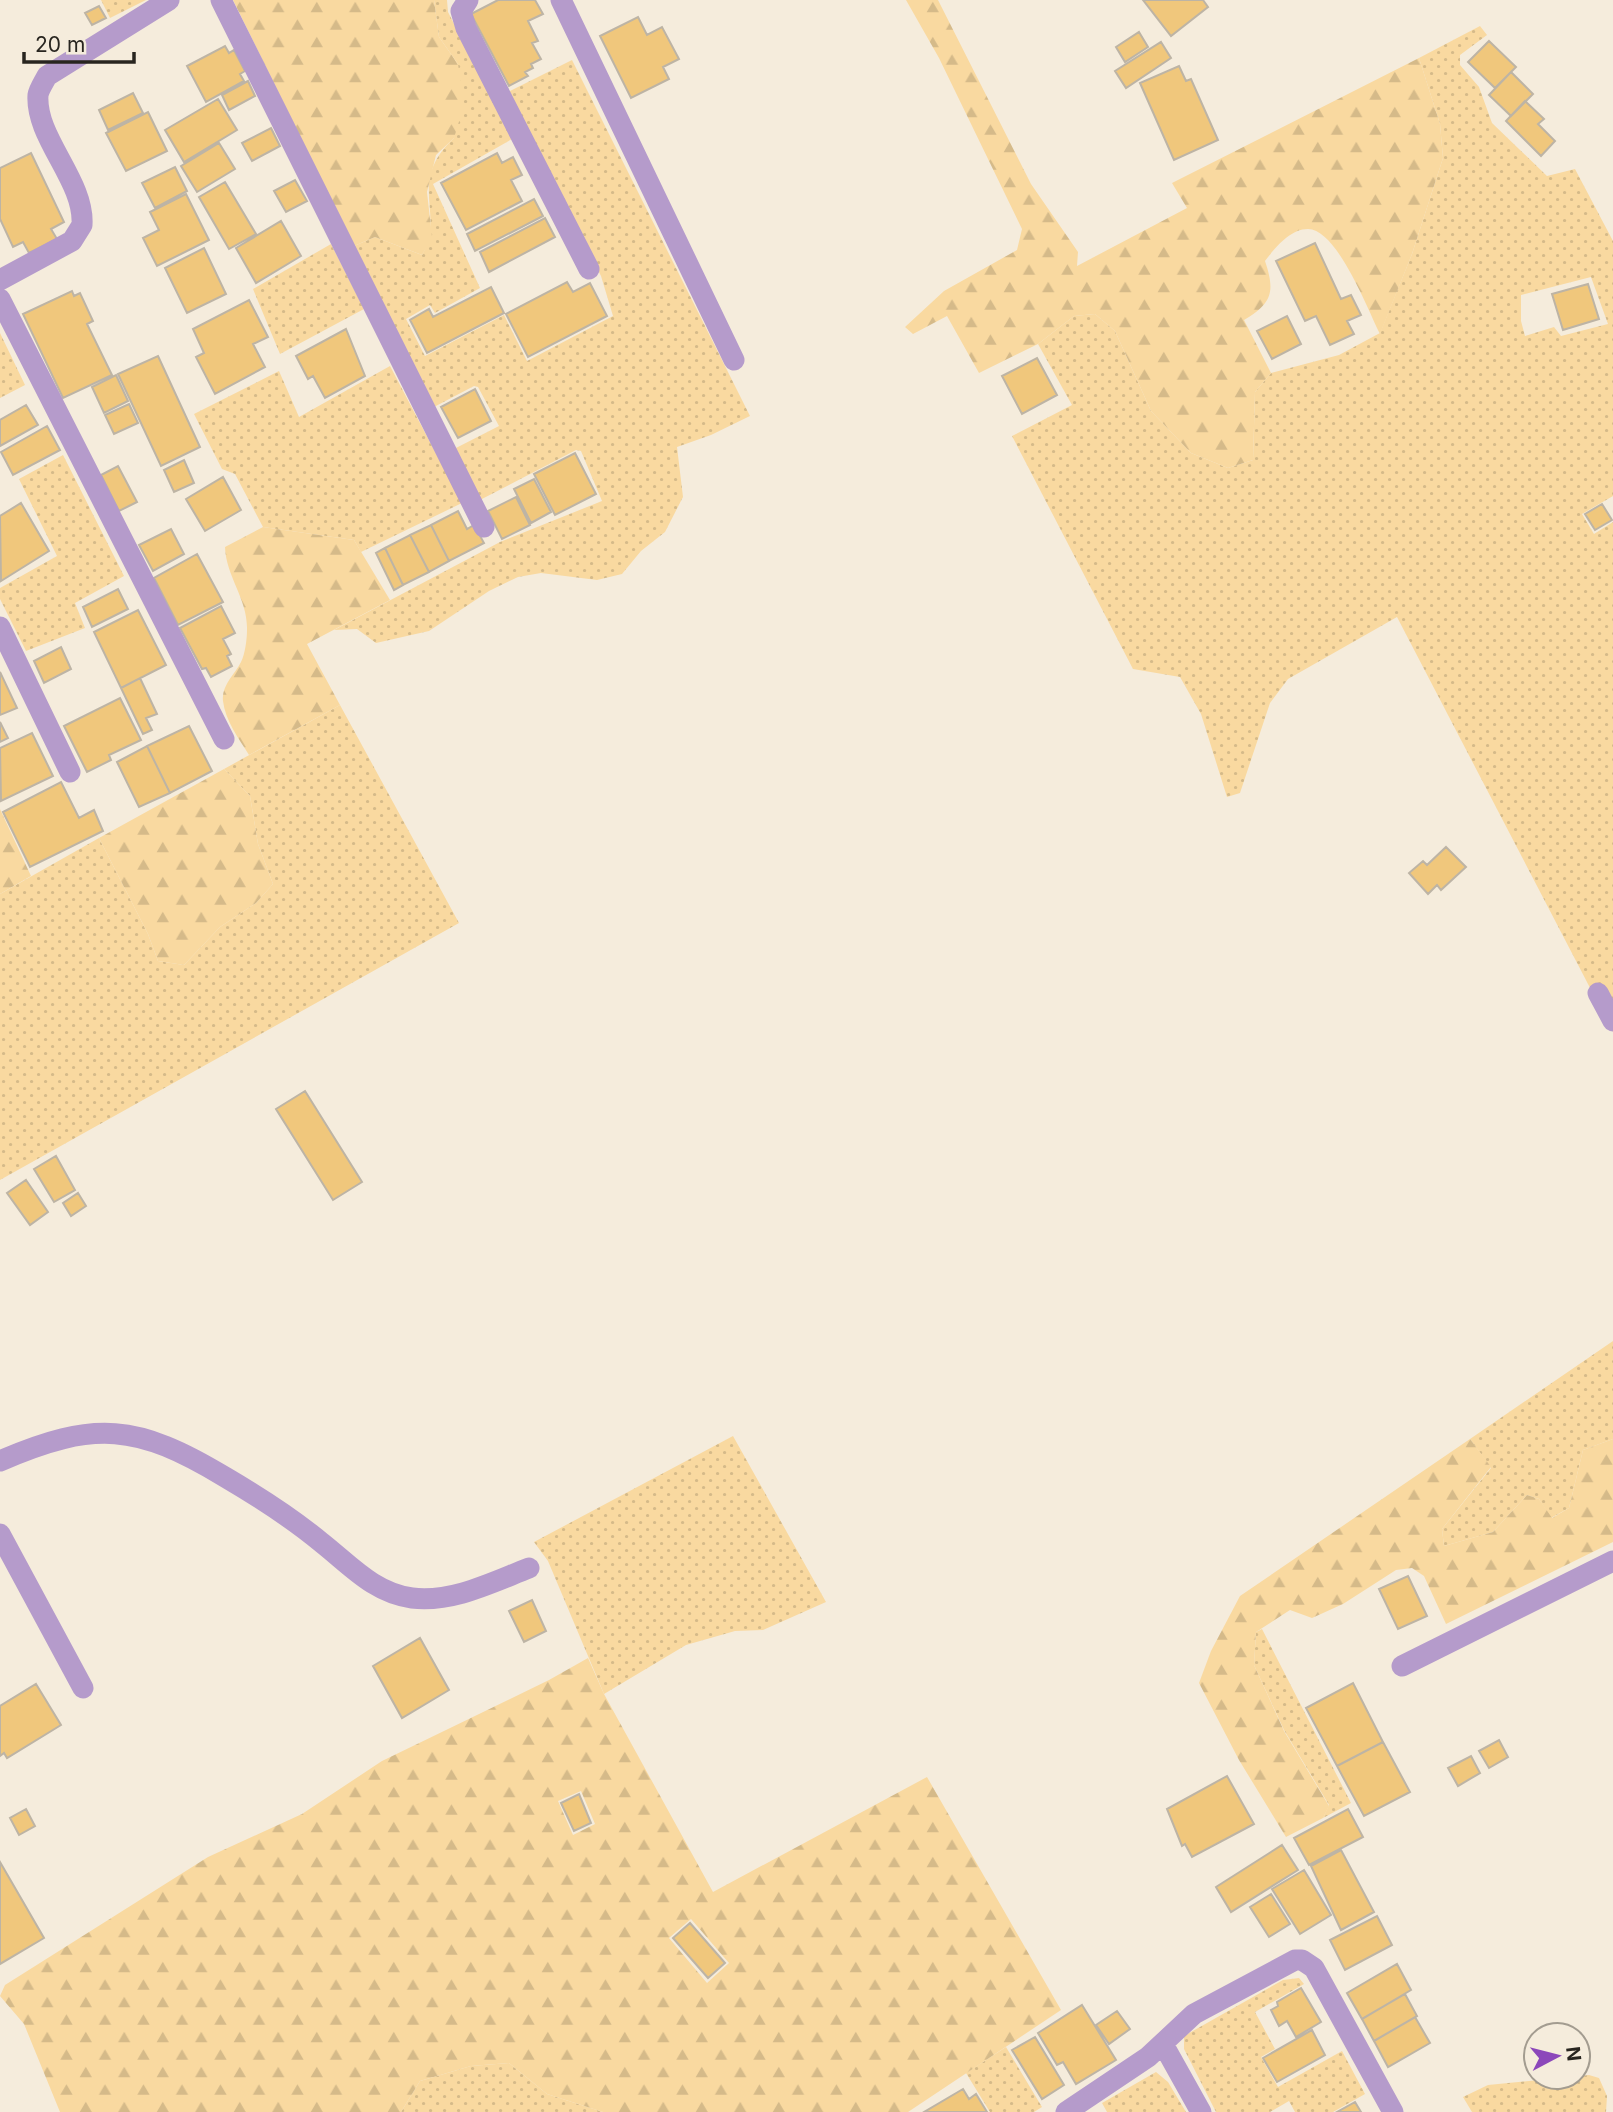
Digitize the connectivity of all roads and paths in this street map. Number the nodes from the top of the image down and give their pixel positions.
1 (221, 0) edge
2 (468, 0) edge
3 (561, 0) edge
4 (165, 1) edge
5 (589, 269) dead end
6 (0, 280) edge
7 (0, 299) edge
8 (734, 360) dead end
9 (484, 527) dead end
10 (0, 627) edge
11 (224, 739) dead end
12 (70, 772) dead end
13 (1598, 993) dead end
14 (1613, 1021) edge
15 (0, 1461) edge
16 (0, 1534) edge
17 (1613, 1561) edge
18 (530, 1568) dead end
19 (1402, 1666) dead end
20 (83, 1688) dead end
21 (1163, 2044) junction
22 (1066, 2112) edge
23 (1201, 2112) edge
24 (1393, 2112) edge

1 - 9 street
2 - 5 street
3 - 8 street
4 - 6 street
7 - 11 street
10 - 12 street
13 - 14 street
15 - 18 street
16 - 20 street
17 - 19 street
21 - 22 street
21 - 23 street
21 - 24 street

